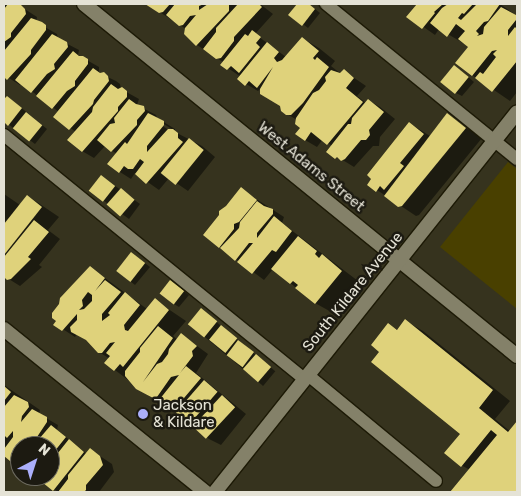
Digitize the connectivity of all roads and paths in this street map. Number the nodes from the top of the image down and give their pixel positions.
1 (84, 4) edge
2 (326, 4) edge
3 (517, 112) edge
4 (4, 135) edge
5 (495, 141) junction
6 (517, 159) edge
7 (400, 260) junction
8 (4, 329) edge
9 (517, 356) edge
10 (306, 377) junction
11 (436, 481) dead end
12 (205, 492) edge
13 (215, 492) edge

1 - 7 street, West Adams Street
2 - 5 lane
3 - 5 street, South Kildare Avenue
4 - 10 lane
5 - 6 lane
5 - 7 street, South Kildare Avenue
7 - 9 street, West Adams Street
7 - 10 street, South Kildare Avenue
8 - 12 street
10 - 11 lane
10 - 13 street, South Kildare Avenue

